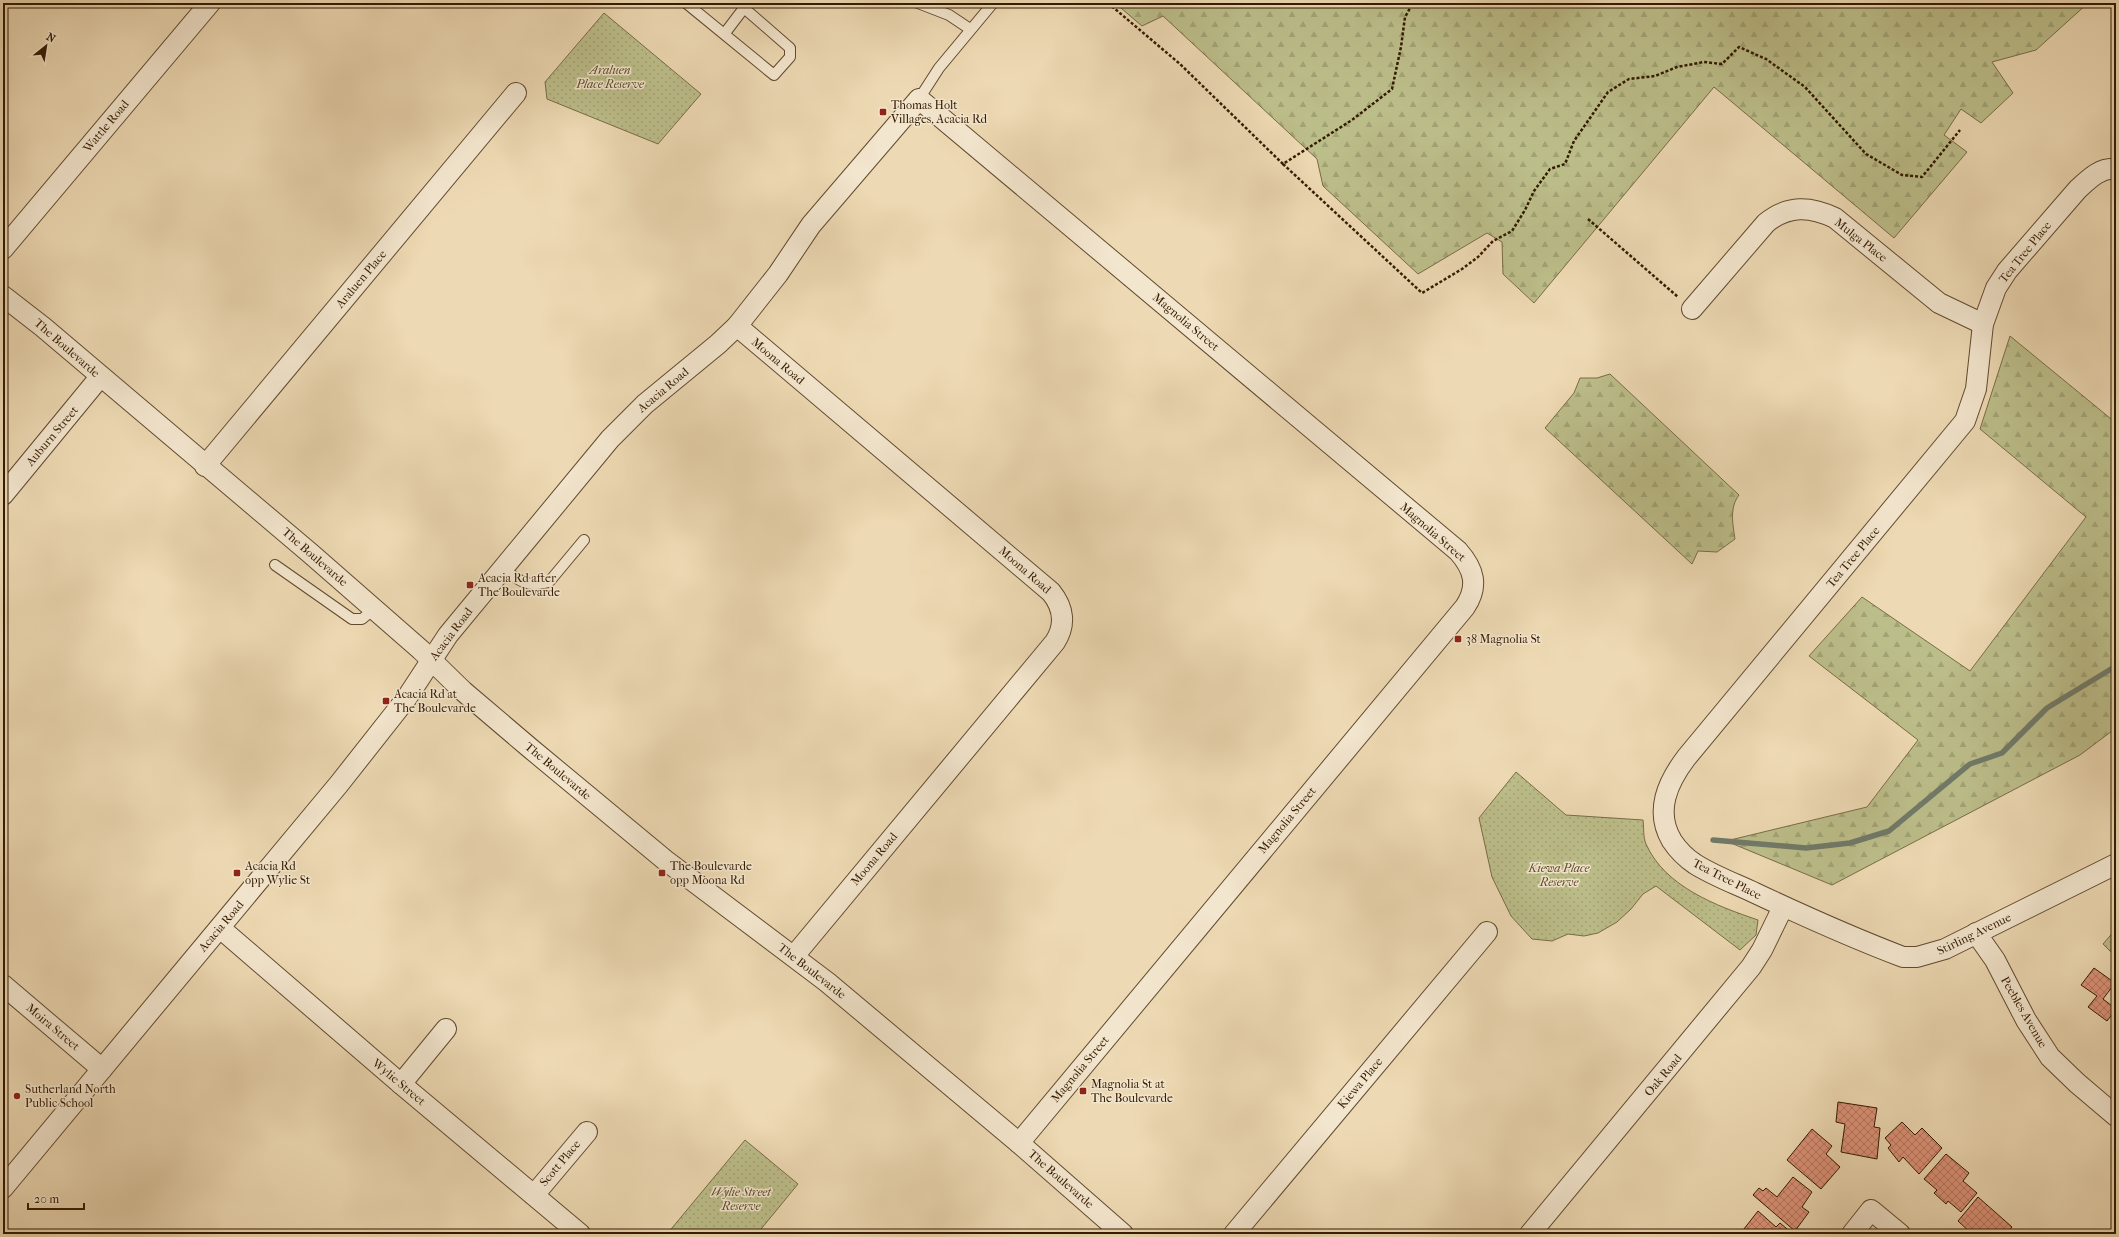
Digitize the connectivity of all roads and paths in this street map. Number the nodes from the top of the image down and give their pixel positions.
1 (210, 3) edge
2 (686, 3) edge
3 (918, 3) edge
4 (994, 3) edge
5 (1108, 3) edge
6 (1413, 3) edge
7 (746, 6) edge
8 (970, 29) junction
9 (724, 33) junction
10 (516, 93) dead end
11 (919, 99) junction
12 (1960, 130) dead end
13 (1283, 164) junction
14 (2114, 165) edge
15 (1588, 218) dead end
16 (3, 249) edge
17 (3, 296) edge
18 (1692, 309) joint
19 (1983, 324) junction
20 (736, 326) junction
21 (100, 377) junction
22 (205, 466) junction
23 (3, 495) edge
24 (584, 540) dead end
25 (275, 564) dead end
26 (503, 569) junction
27 (374, 609) junction
28 (432, 660) junction
29 (2116, 864) edge
30 (1784, 907) junction
31 (220, 928) junction
32 (1486, 932) dead end
33 (1976, 933) junction
34 (794, 956) junction
35 (3, 984) edge
36 (446, 1028) dead end
37 (102, 1069) junction
38 (401, 1084) junction
39 (2116, 1116) edge
40 (587, 1132) dead end
41 (1019, 1143) junction
42 (3, 1188) edge
43 (534, 1195) junction
44 (580, 1234) edge
45 (1123, 1234) edge
46 (1234, 1234) edge
47 (1530, 1234) edge
48 (1852, 1234) edge
49 (1900, 1234) edge

1 - 16 street, Wattle Road
2 - 9 lane
3 - 8 lane
4 - 8 lane
5 - 13 path
6 - 13 path
7 - 9 lane
7 - 9 lane
8 - 11 lane
10 - 22 street, Araluen Place
11 - 20 street, Acacia Road
11 - 41 street, Magnolia Street
12 - 13 path
14 - 19 street, Tea Tree Place
15 - 18 path
17 - 21 street, The Boulevarde
18 - 19 street, Mulga Place
19 - 30 street, Tea Tree Place
20 - 26 street, Acacia Road
20 - 34 street, Moona Road
21 - 22 street, The Boulevarde
21 - 23 street, Auburn Street
22 - 27 street, The Boulevarde
24 - 26 lane
25 - 27 lane
26 - 28 street, Acacia Road
27 - 28 street, The Boulevarde
28 - 31 street, Acacia Road
28 - 34 street, The Boulevarde
29 - 33 street, Stirling Avenue
30 - 33 street, Stirling Avenue
30 - 47 street, Oak Road
31 - 37 street, Acacia Road
31 - 38 street, Wylie Street
32 - 46 street, Kiewa Place
33 - 39 street, Peebles Avenue
34 - 41 street, The Boulevarde
35 - 37 street, Moira Street
36 - 38 street
37 - 42 street, Acacia Road
38 - 43 street, Wylie Street
40 - 43 street, Scott Place
41 - 45 street, The Boulevarde
43 - 44 street, Wylie Street
48 - 49 street

